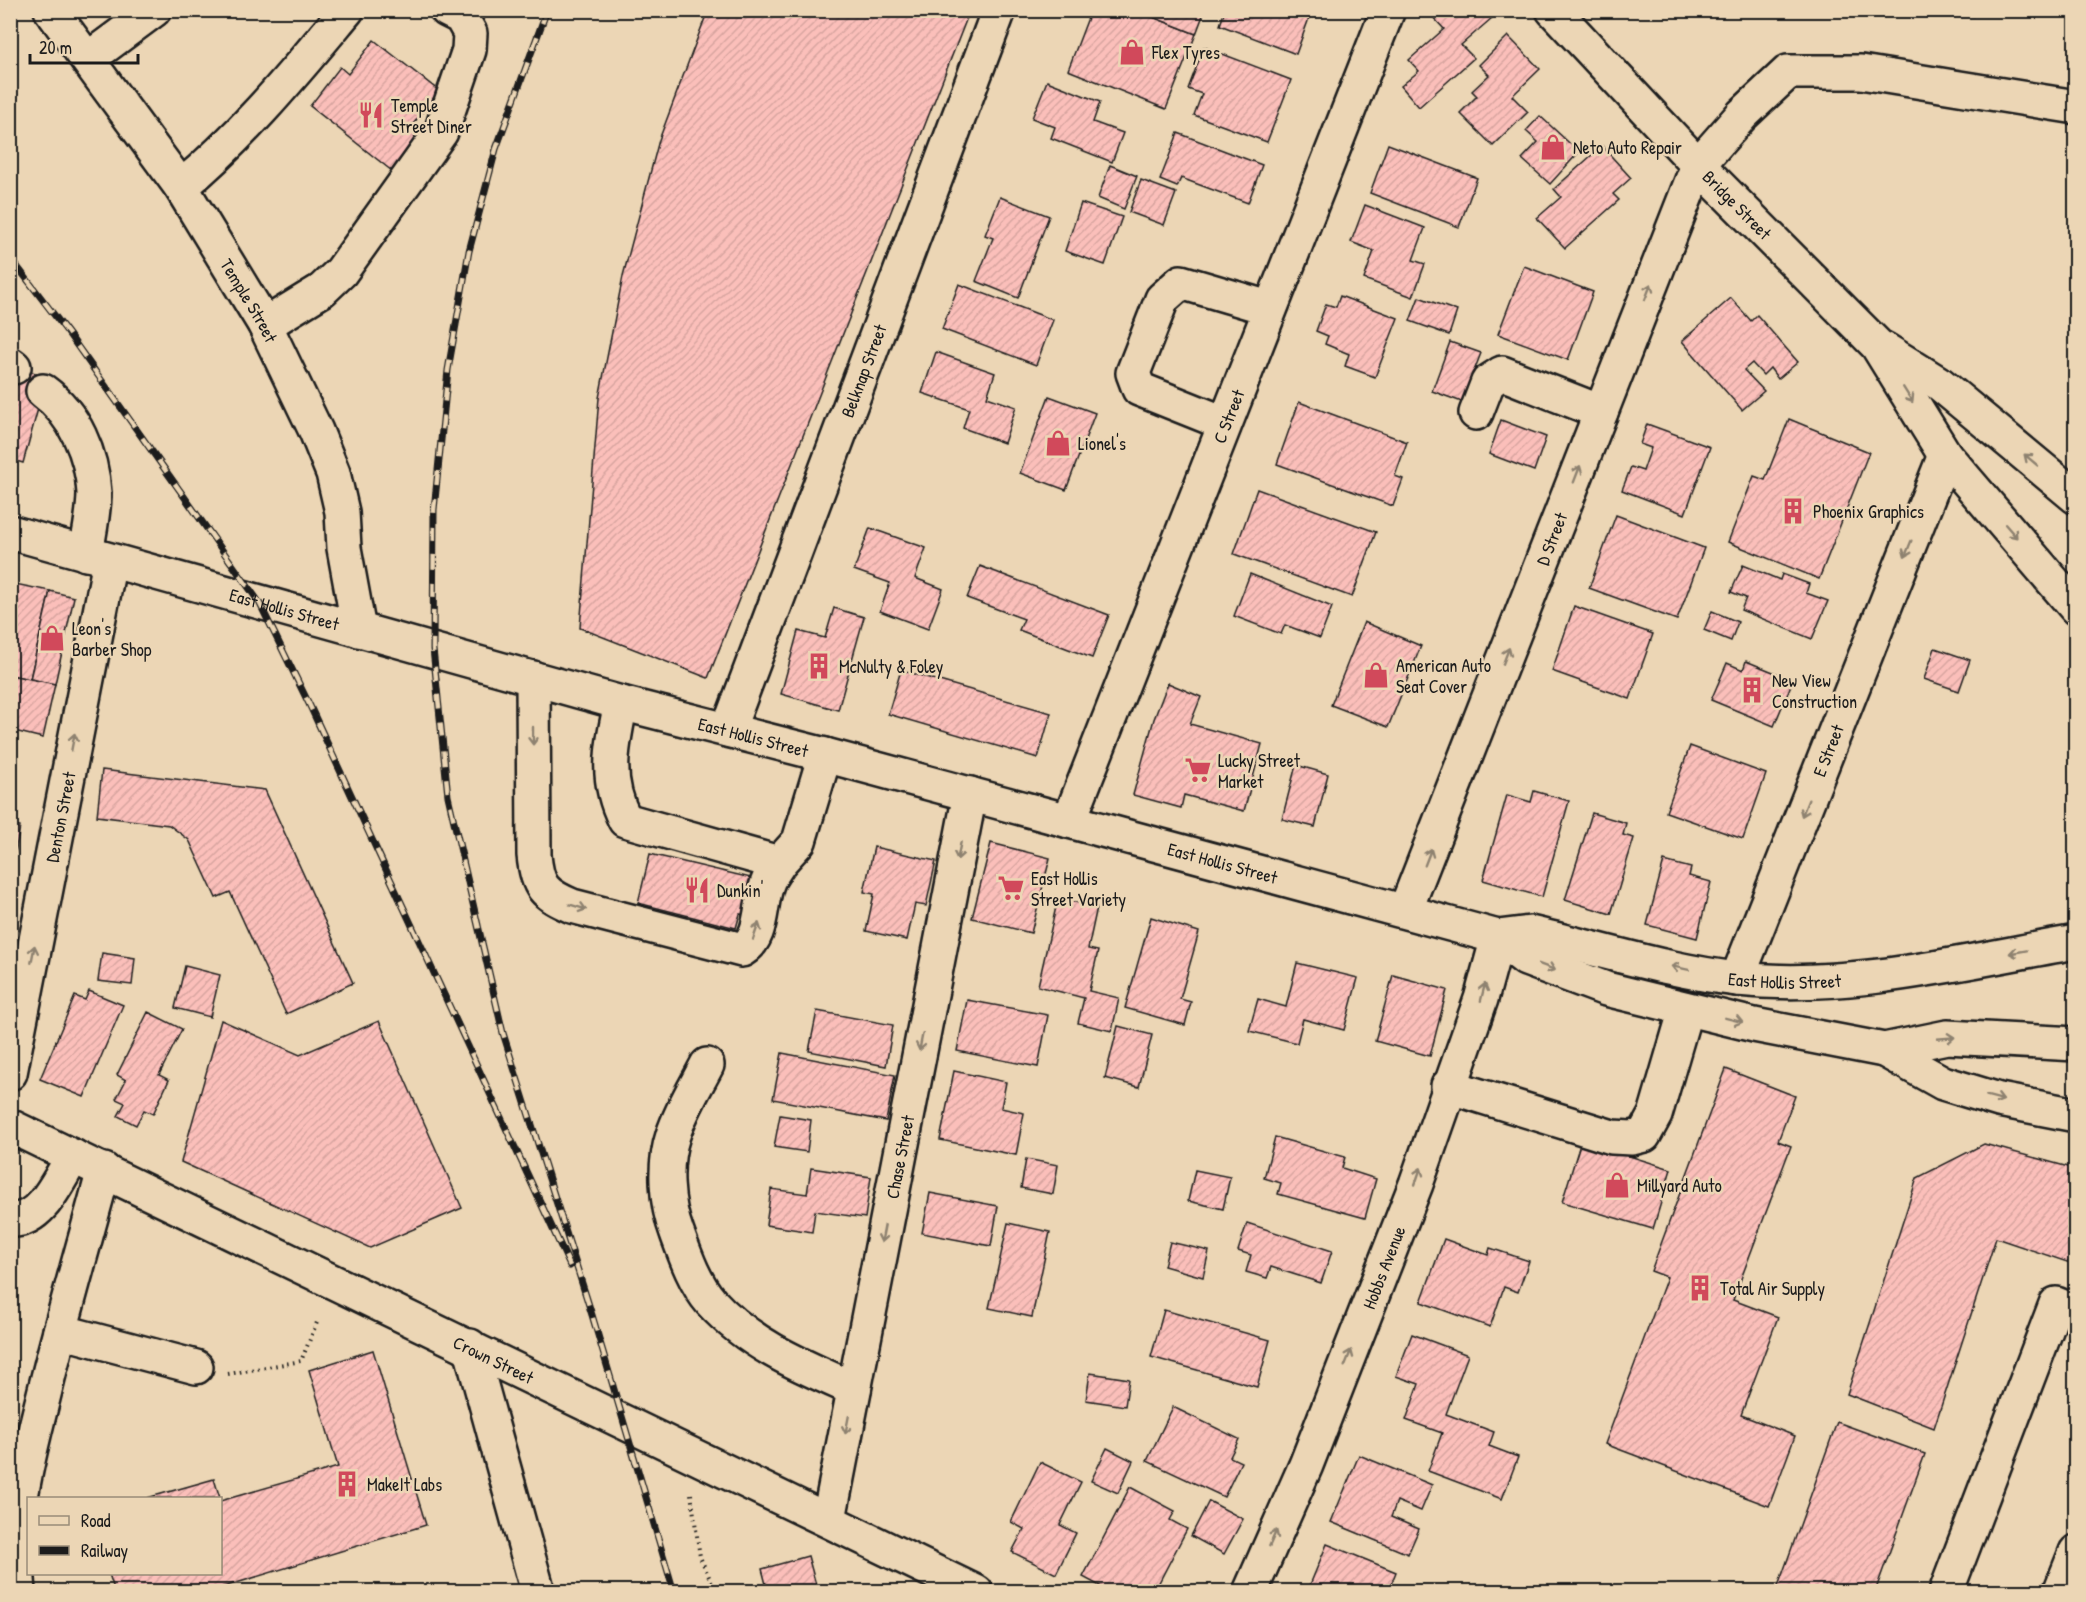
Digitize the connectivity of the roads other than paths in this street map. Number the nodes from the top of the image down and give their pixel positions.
1 (51, 10) edge
2 (154, 10) edge
3 (347, 10) edge
4 (447, 10) edge
5 (999, 10) edge
6 (1388, 10) edge
7 (1553, 10) edge
8 (88, 60) junction
9 (2076, 107) edge
10 (1698, 165) junction
11 (182, 187) junction
12 (1269, 308) junction
13 (264, 325) junction
14 (1877, 345) junction
15 (43, 391) dead end
16 (1601, 412) junction
17 (1476, 413) dead end
18 (1224, 423) junction
19 (1945, 455) junction
20 (2076, 497) edge
21 (10, 532) edge
22 (98, 557) junction
23 (2076, 608) edge
24 (359, 630) junction
25 (532, 678) junction
26 (621, 703) junction
27 (728, 730) junction
28 (825, 755) junction
29 (970, 794) junction
30 (1069, 821) junction
31 (779, 863) junction
32 (1405, 911) junction
33 (1498, 937) junction
34 (2076, 942) edge
35 (1737, 979) junction
36 (1686, 1009) junction
37 (2076, 1044) edge
38 (1884, 1050) junction
39 (707, 1065) dead end
40 (10, 1073) edge
41 (1448, 1086) junction
42 (2076, 1115) edge
43 (10, 1126) edge
44 (73, 1156) junction
45 (104, 1170) junction
46 (10, 1221) edge
47 (2076, 1312) edge
48 (60, 1331) junction
49 (470, 1346) junction
50 (196, 1366) road end
51 (854, 1389) junction
52 (829, 1519) junction
53 (2076, 1552) edge
54 (19, 1592) edge
55 (538, 1592) edge
56 (976, 1592) edge
57 (1250, 1592) edge
58 (1946, 1592) edge
59 (2060, 1592) edge

1 - 8 street, Temple Street
2 - 8 street
3 - 11 street
4 - 13 street
5 - 27 street, Belknap Street
6 - 12 street, C Street
7 - 10 street, Bridge Street
8 - 11 street, Temple Street
9 - 10 street, D Street
10 - 14 street, Bridge Street
16 -> 10 street, D Street
11 - 13 street, Temple Street
12 - 18 street, C Street
12 - 18 street
13 - 24 street, Temple Street
14 -> 19 street, Bridge Street
20 -> 14 street, Bridge Street
15 - 22 street, Denton Street
16 - 17 street
32 -> 16 street, D Street
18 - 30 street, C Street
19 -> 23 street, Bridge Street
19 -> 35 street, E Street
21 - 22 street, East Hollis Street
22 - 24 street, East Hollis Street
40 -> 22 street, Denton Street
24 - 25 street, East Hollis Street
25 - 26 street, East Hollis Street
25 -> 31 street
26 - 27 street, East Hollis Street
26 - 31 street
27 - 28 street, East Hollis Street
28 - 29 street, East Hollis Street
28 - 31 street
29 - 30 street, East Hollis Street
29 -> 51 street, Chase Street
30 - 32 street, East Hollis Street
32 - 33 street, East Hollis Street
35 -> 33 street, East Hollis Street
33 -> 36 street, East Hollis Street
41 -> 33 street, Hobbs Avenue
34 -> 35 street, East Hollis Street
36 -> 38 street, East Hollis Street
36 - 41 street
38 -> 37 street, East Hollis Street
38 -> 42 street, East Hollis Street
39 - 51 street
57 -> 41 street, Hobbs Avenue
43 - 44 street, Crown Street
44 - 45 street, Crown Street
44 - 46 street
45 - 48 street
45 - 49 street, Crown Street
47 - 58 street
48 - 50 street
48 - 54 street
49 - 52 street, Crown Street
49 - 55 street
51 -> 52 street, Chase Street
52 - 56 street, Crown Street
53 - 59 street

